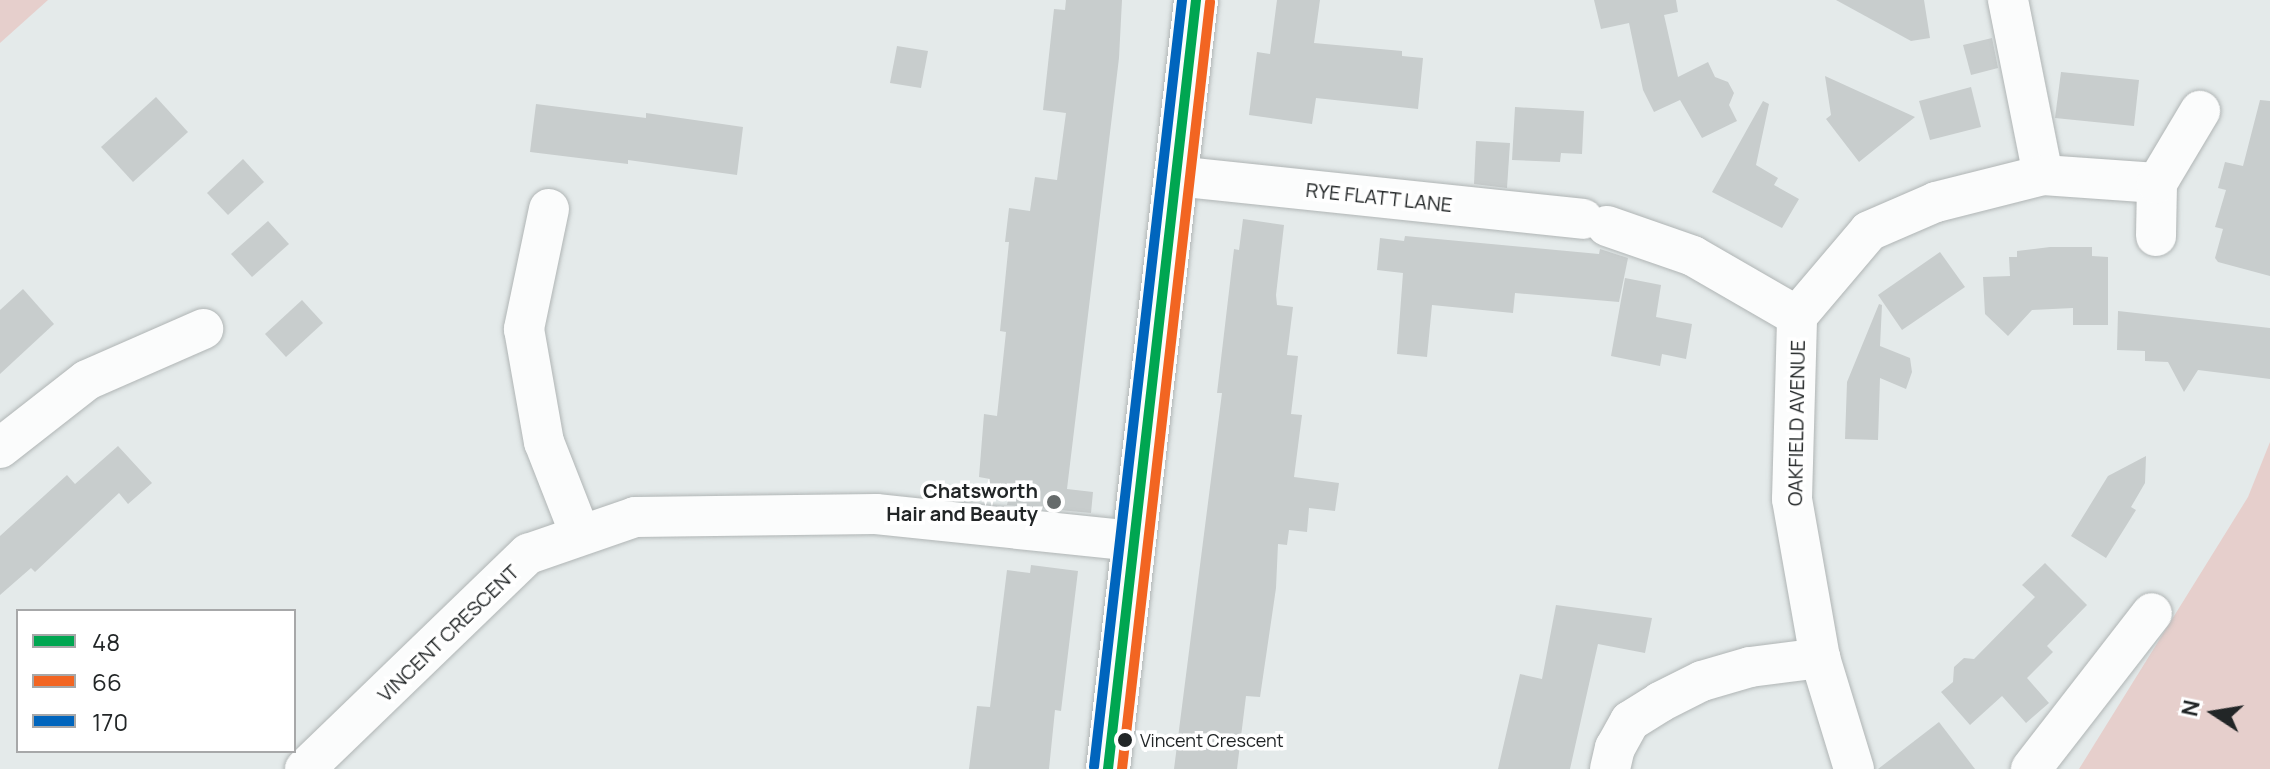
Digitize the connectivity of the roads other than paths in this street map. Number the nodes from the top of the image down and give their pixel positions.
1 (1196, 0) edge
2 (2008, 0) edge
3 (2200, 111) dead end
4 (2043, 175) junction
5 (1175, 176) junction
6 (2157, 183) junction
7 (549, 209) dead end
8 (2156, 236) dead end
9 (1797, 316) junction
10 (203, 329) dead end
11 (0, 448) edge
12 (580, 534) junction
13 (1133, 541) junction
14 (2152, 613) dead end
15 (1820, 658) junction
16 (305, 769) edge
17 (1108, 769) edge
18 (1610, 769) edge
19 (1854, 769) edge
20 (2031, 769) edge

1 - 5 highway
2 - 4 street
3 - 6 street
4 - 6 street, OAKFIELD AVENUE
4 - 9 street, OAKFIELD AVENUE
5 - 9 street, RYE FLATT LANE
5 - 13 highway
6 - 8 street
7 - 12 street
9 - 15 street, OAKFIELD AVENUE
10 - 11 street
12 - 13 street, VINCENT CRESCENT
12 - 16 street, VINCENT CRESCENT
13 - 17 highway
14 - 20 street
15 - 18 street
15 - 19 street, OAKFIELD AVENUE

